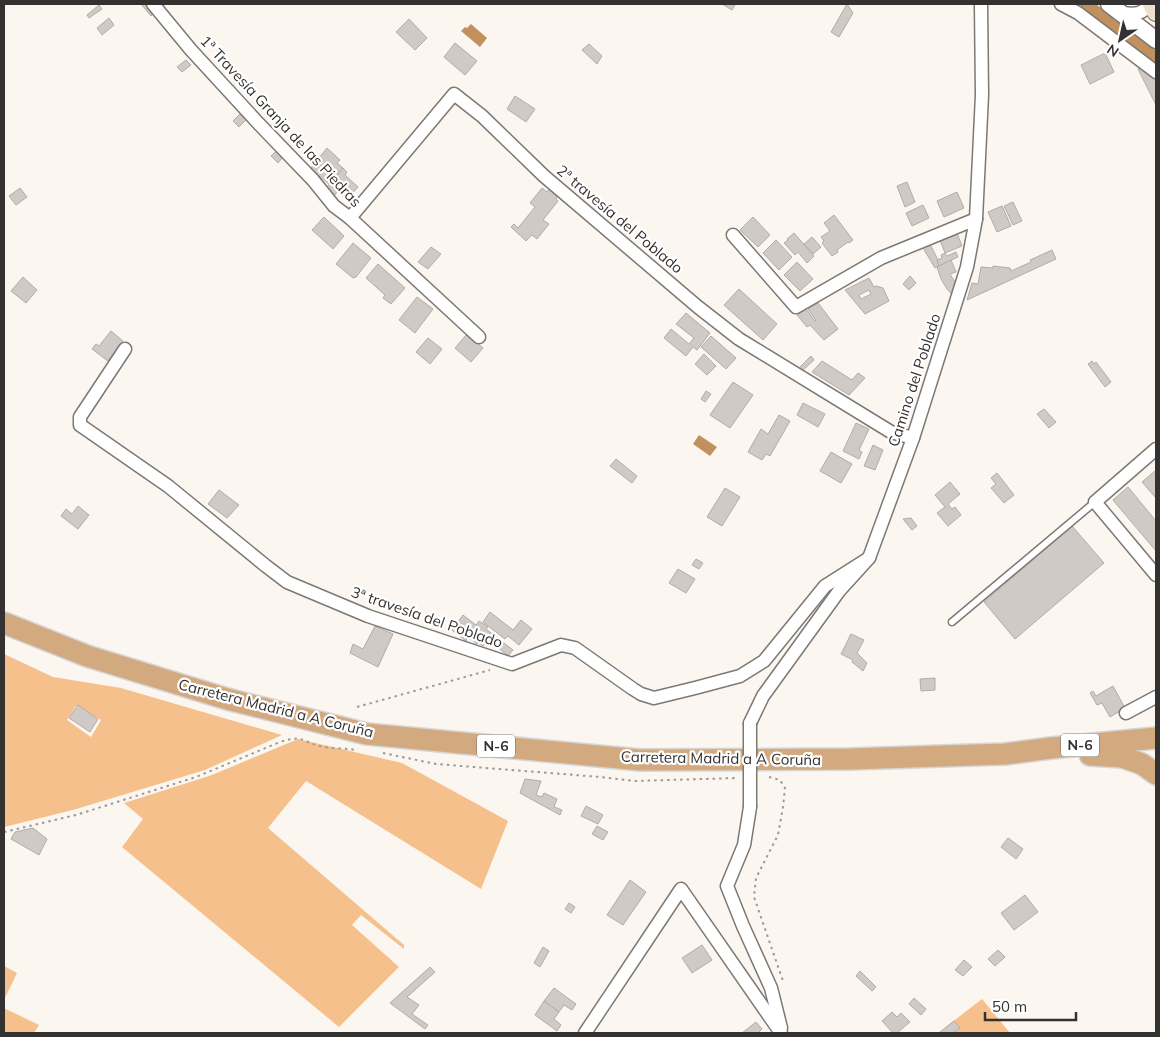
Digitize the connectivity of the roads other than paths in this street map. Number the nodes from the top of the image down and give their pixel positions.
1 (153, 4) edge
2 (981, 4) edge
3 (1061, 4) edge
4 (1150, 4) edge
5 (1115, 8) edge
6 (1156, 12) edge
7 (1156, 40) edge
8 (1156, 72) edge
9 (350, 218) junction
10 (976, 219) junction
11 (733, 235) dead end
12 (479, 337) dead end
13 (125, 349) dead end
14 (913, 438) junction
15 (1156, 449) edge
16 (1096, 502) junction
17 (869, 558) junction
18 (1156, 575) edge
19 (952, 622) dead end
20 (4, 623) edge
21 (1156, 697) edge
22 (1126, 713) dead end
23 (1156, 738) edge
24 (1005, 754) junction
25 (1156, 774) edge
26 (585, 1033) edge
27 (782, 1033) edge

1 - 9 street, 1ª Travesía Granja de las Piedras
2 - 10 street, Camino del Poblado
3 - 8 street
4 - 5 street
4 - 6 main road
5 - 7 street
9 - 12 street, 1ª Travesía Granja de las Piedras
9 - 14 street, 2ª travesía del Poblado
10 - 11 street
10 - 14 street, Camino del Poblado
13 - 17 street, 3ª travesía del Poblado
14 - 17 street, Camino del Poblado
15 - 16 street
16 - 18 street
16 - 19 lane
17 - 27 street, Camino del Poblado, bridge
20 - 24 highway, Carretera Madrid a A Coruña / N-6
21 - 22 street
23 - 24 highway, Carretera Madrid a A Coruña / N-6
24 - 25 highway, N-6
26 - 27 street

